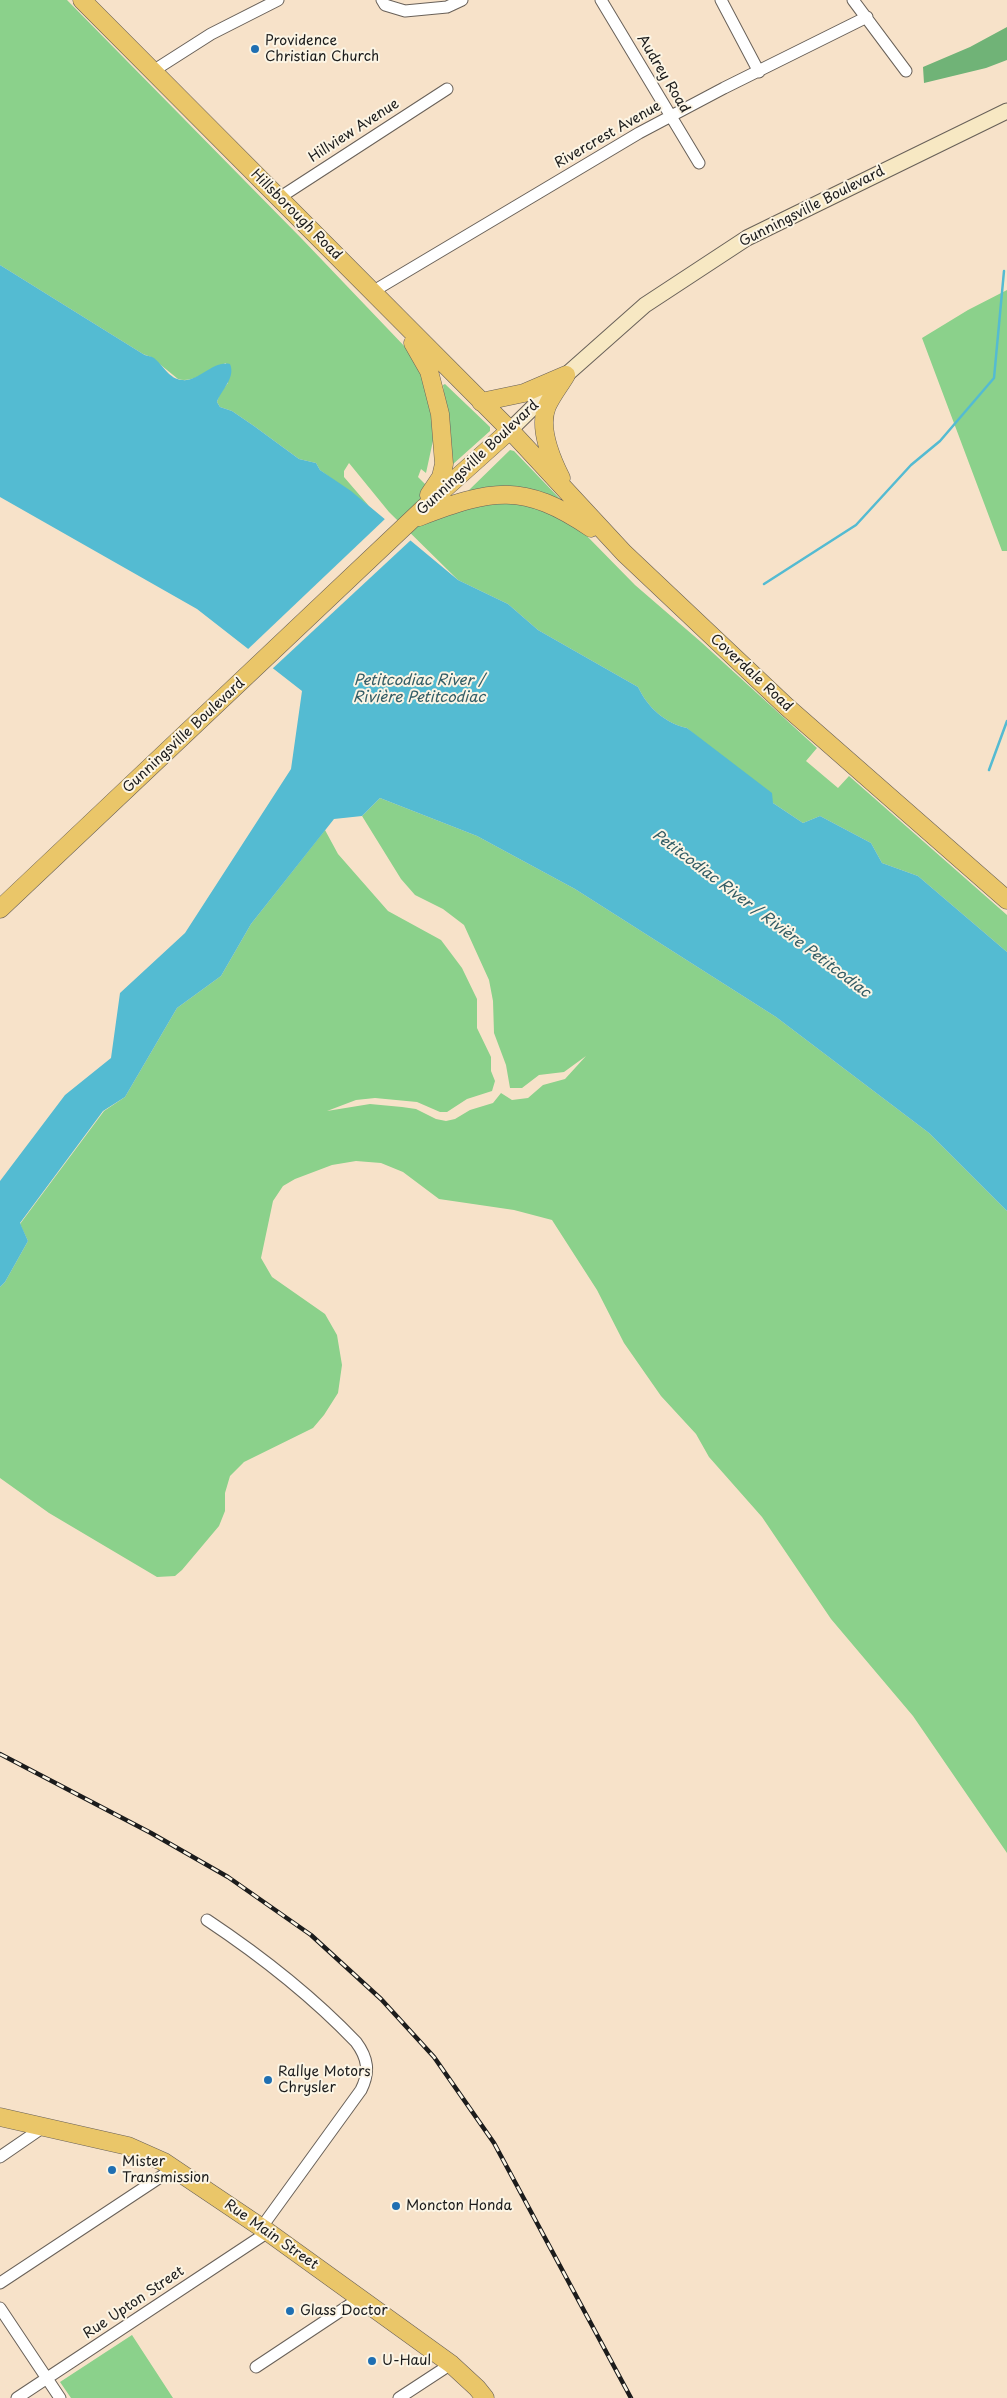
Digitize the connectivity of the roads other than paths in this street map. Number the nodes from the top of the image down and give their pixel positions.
1 (278, 0) edge
2 (462, 0) edge
3 (601, 0) edge
4 (721, 0) edge
5 (853, 0) edge
6 (89, 2) edge
7 (384, 2) edge
8 (867, 17) junction
9 (153, 71) junction
10 (906, 71) dead end
11 (760, 72) junction
12 (447, 89) dead end
13 (1007, 111) edge
14 (671, 117) junction
15 (699, 163) dead end
16 (279, 198) junction
17 (372, 292) junction
18 (396, 317) junction
19 (566, 375) junction
20 (481, 402) junction
21 (510, 430) junction
22 (444, 493) junction
23 (571, 496) junction
24 (614, 543) junction
25 (1007, 900) edge
26 (0, 909) edge
27 (207, 1920) dead end
28 (0, 2117) edge
29 (45, 2126) junction
30 (0, 2157) edge
31 (174, 2168) junction
32 (264, 2230) junction
33 (0, 2283) edge
34 (360, 2298) junction
35 (0, 2308) edge
36 (451, 2364) junction
37 (256, 2367) dead end
38 (47, 2379) junction
39 (17, 2398) edge
40 (60, 2398) edge
41 (399, 2398) edge
42 (485, 2398) edge

1 - 9 street
2 - 7 street
3 - 14 street, Audrey Road
4 - 11 street
5 - 8 street
6 - 9 main road, Hillsborough Road
8 - 10 street
8 - 11 street, Rivercrest Avenue
9 - 16 main road, Hillsborough Road
11 - 14 street, Rivercrest Avenue
12 - 16 street, Hillview Avenue
13 - 19 main road, Gunningsville Boulevard
14 - 15 street, Audrey Road
14 - 17 street, Rivercrest Avenue
16 - 17 main road, Hillsborough Road
17 - 18 main road, Hillsborough Road
18 - 20 main road, Hillsborough Road
18 - 22 main road
19 - 20 main road
19 - 21 main road, Gunningsville Boulevard
19 - 23 main road
20 - 21 main road, Hillsborough Road
21 - 22 main road, Gunningsville Boulevard
21 - 23 main road, Coverdale Road
22 - 24 main road
22 - 26 main road, Gunningsville Boulevard
23 - 24 main road, Coverdale Road
24 - 25 main road, Coverdale Road
27 - 32 street
28 - 29 main road, Rue Main Street
29 - 30 street
29 - 31 main road, Rue Main Street
31 - 32 main road, Rue Main Street
31 - 33 street
32 - 34 main road, Rue Main Street
32 - 38 street, Rue Upton Street
34 - 36 main road, Rue Main Street
34 - 37 street
35 - 38 street
36 - 41 street
36 - 42 main road, Rue Main Street
38 - 39 street, Rue Upton Street
38 - 40 street

